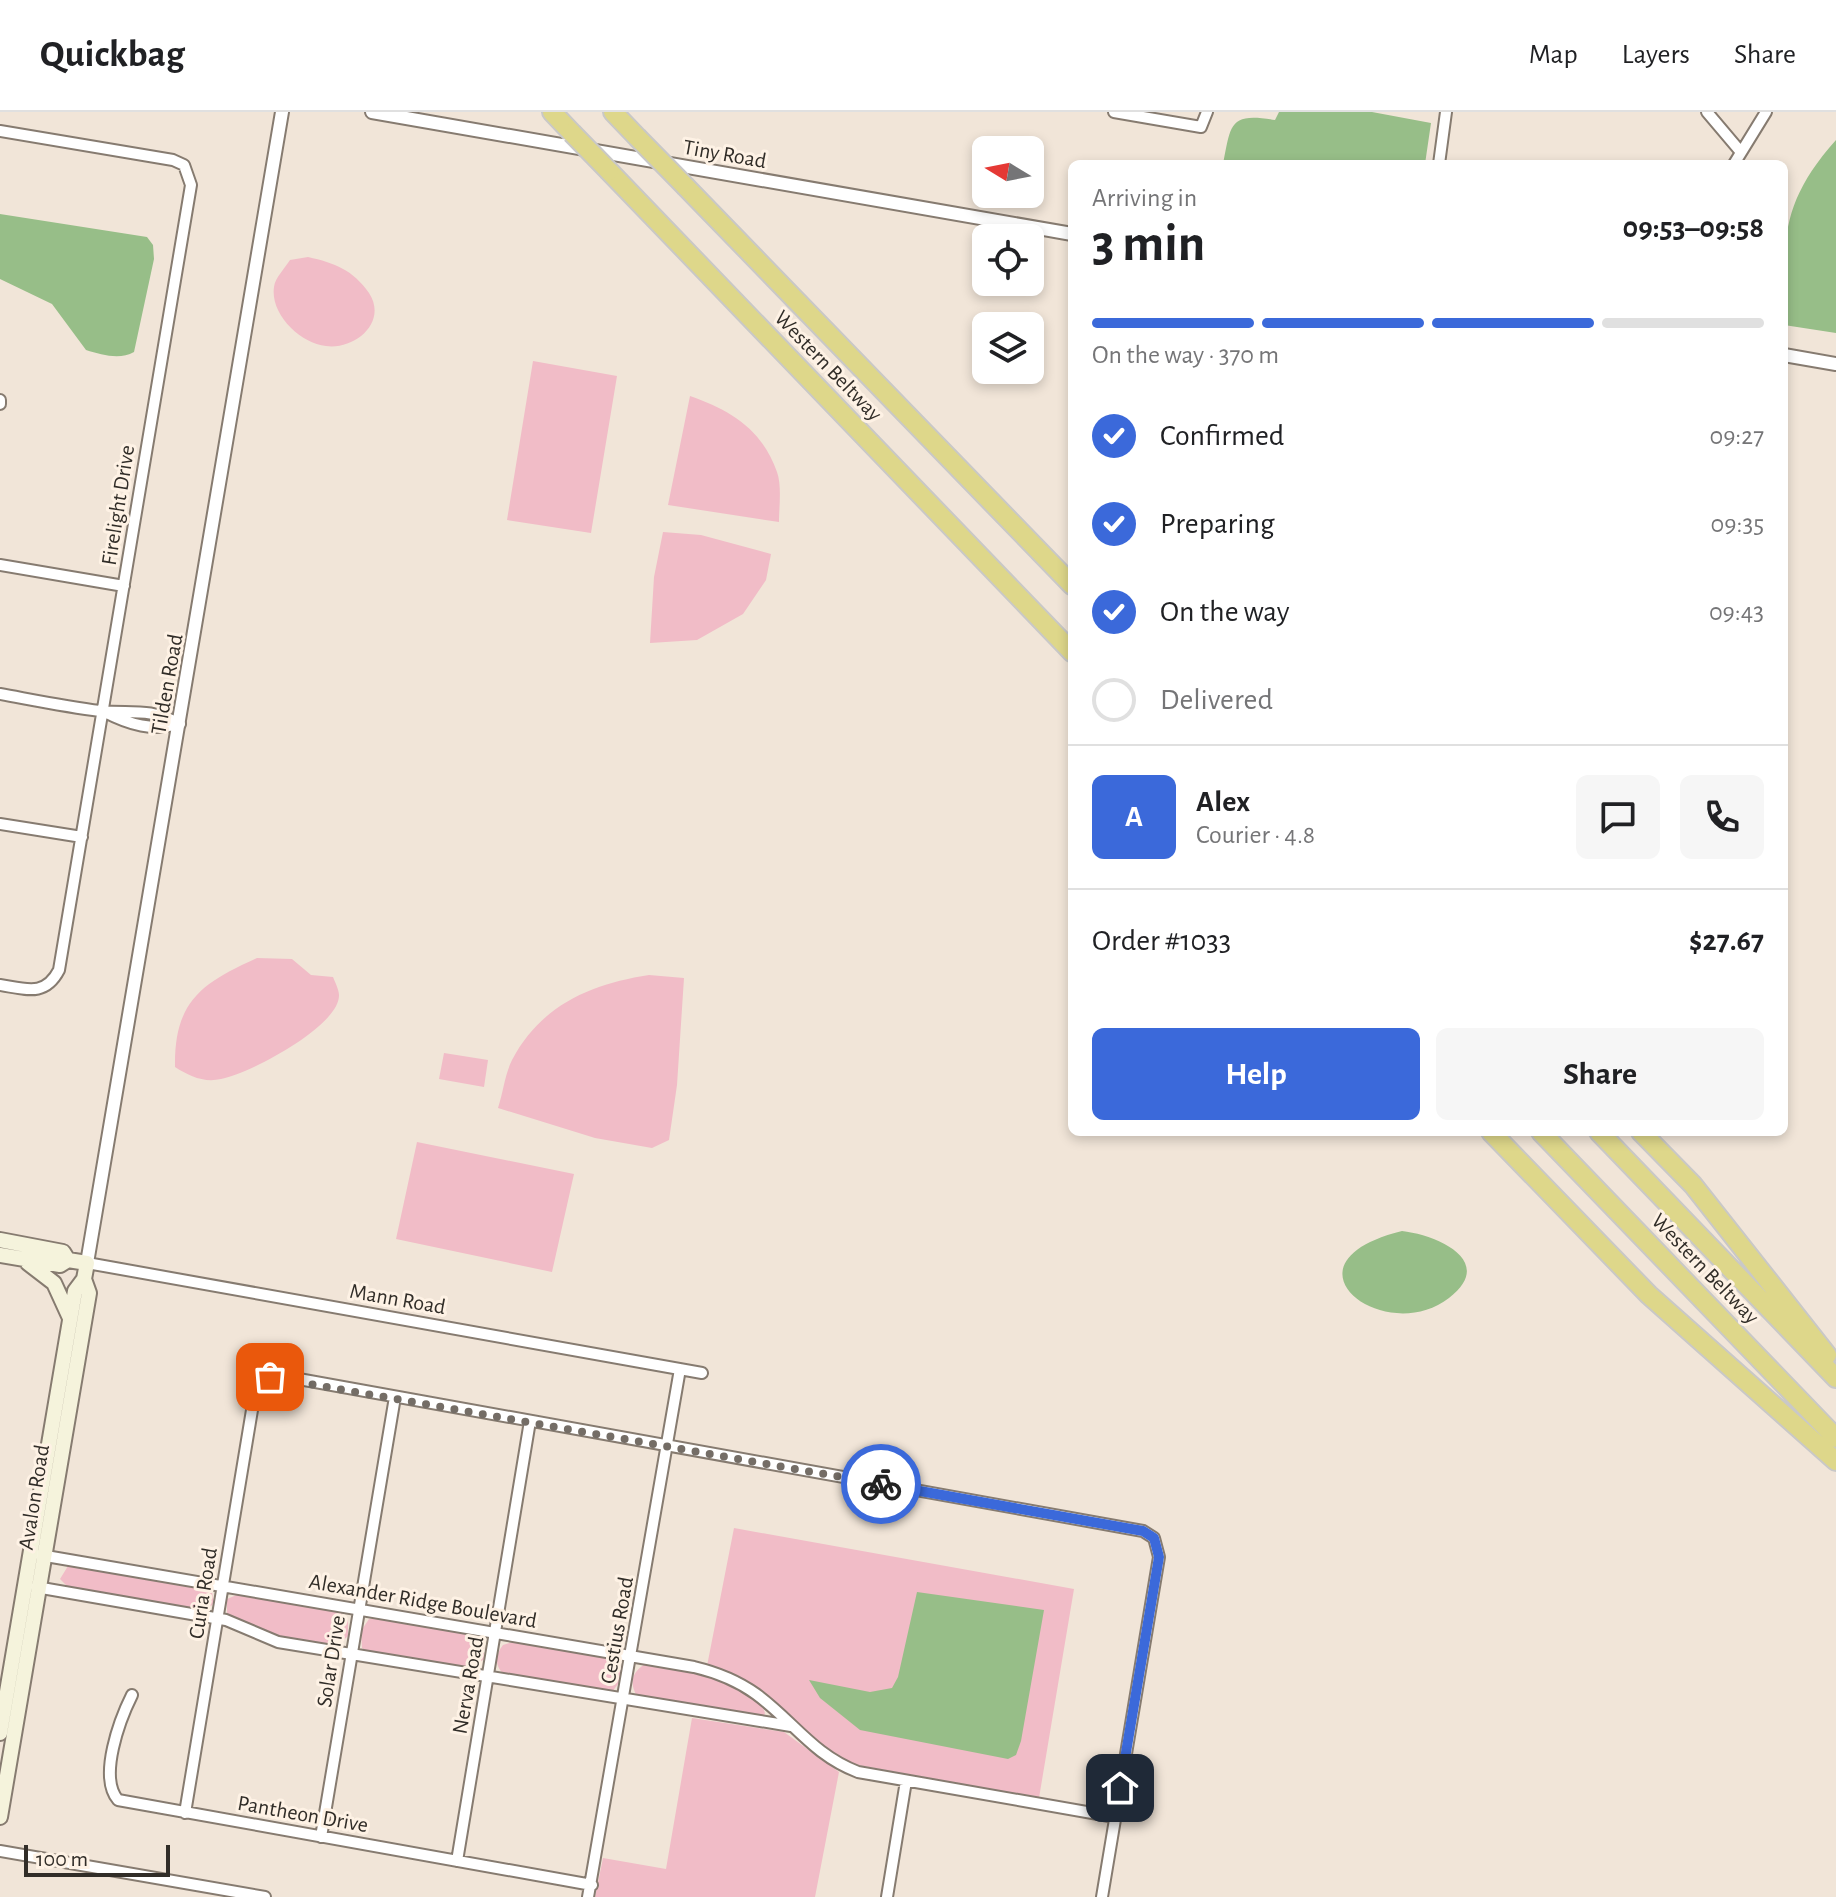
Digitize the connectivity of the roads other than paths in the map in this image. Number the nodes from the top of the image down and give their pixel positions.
1 (282, 112) edge
2 (372, 112) edge
3 (552, 112) edge
4 (613, 112) edge
5 (1114, 112) edge
6 (1207, 112) edge
7 (1446, 112) edge
8 (1707, 112) edge
9 (1766, 112) edge
10 (0, 131) edge
11 (1740, 151) junction
12 (1440, 160) edge
13 (1736, 160) edge
14 (1068, 233) edge
15 (1788, 356) edge
16 (1836, 364) edge
17 (0, 565) edge
18 (1068, 581) edge
19 (124, 586) junction
20 (1068, 649) edge
21 (0, 694) edge
22 (103, 711) junction
23 (140, 711) junction
24 (180, 724) junction
25 (137, 725) junction
26 (0, 824) edge
27 (82, 837) junction
28 (0, 985) edge
29 (1495, 1136) edge
30 (1545, 1136) edge
31 (1603, 1136) edge
32 (1645, 1136) edge
33 (0, 1240) edge
34 (0, 1255) edge
35 (17, 1258) junction
36 (68, 1260) junction
37 (87, 1263) junction
38 (84, 1279) junction
39 (70, 1318) junction
40 (1836, 1367) edge
41 (680, 1369) junction
42 (702, 1373) dead end
43 (1836, 1378) edge
44 (395, 1397) junction
45 (530, 1421) junction
46 (1836, 1438) edge
47 (667, 1446) junction
48 (1836, 1461) edge
49 (38, 1555) junction
50 (32, 1586) junction
51 (223, 1587) junction
52 (358, 1610) junction
53 (218, 1618) junction
54 (496, 1633) junction
55 (351, 1655) junction
56 (632, 1656) junction
57 (489, 1678) junction
58 (132, 1695) dead end
59 (624, 1701) junction
60 (791, 1726) junction
61 (0, 1733) edge
62 (906, 1781) junction
63 (185, 1813) junction
64 (0, 1817) edge
65 (1115, 1817) junction
66 (321, 1837) junction
67 (0, 1851) edge
68 (457, 1861) junction
69 (592, 1885) junction
70 (265, 1897) edge
71 (588, 1897) edge
72 (887, 1897) edge
73 (1102, 1897) edge

1 - 24 street, Tilden Road
2 - 14 street, Tiny Road
3 - 20 highway, Western Beltway, bridge
4 - 18 highway, Western Beltway, bridge
5 - 6 street
7 - 12 street
8 - 11 street
9 - 11 street
10 - 19 street, Firelight Drive
11 - 13 street
15 - 16 street
17 - 19 street
19 - 22 street, Firelight Drive
21 - 22 street
22 - 23 street
22 - 25 street
22 - 27 street, Firelight Drive
23 - 24 street
23 - 25 street
24 - 25 street
24 - 37 street, Tilden Road
26 - 27 street
27 - 28 street, Firelight Drive
29 - 48 highway
30 - 46 highway, Western Beltway
31 - 43 highway, Western Beltway
32 - 40 highway
33 - 36 main road
34 - 35 main road
35 - 36 main road
35 - 39 main road
36 - 37 main road
37 - 38 main road, Avalon Road
37 - 41 street, Mann Road
38 - 39 main road, Avalon Road
38 - 49 main road, Avalon Road
39 - 49 main road, Avalon Road
41 - 42 street, Mann Road
41 - 47 street, Cestius Road
44 - 45 street
44 - 51 street, Curia Road
44 - 52 street, Solar Drive
45 - 47 street
45 - 54 street, Nerva Road
47 - 56 street, Cestius Road
47 - 65 street
49 - 50 main road, Avalon Road
49 - 51 street, Alexander Ridge Boulevard
50 - 53 street
50 - 61 main road, Avalon Road
50 - 64 main road, Avalon Road
51 - 52 street, Alexander Ridge Boulevard
51 - 53 street, Curia Road
52 - 54 street, Alexander Ridge Boulevard
52 - 55 street, Solar Drive
53 - 55 street
53 - 63 street, Curia Road
54 - 56 street, Alexander Ridge Boulevard
54 - 57 street, Nerva Road
55 - 57 street
55 - 66 street, Solar Drive
56 - 59 street, Cestius Road
56 - 60 street, Alexander Ridge Boulevard
57 - 59 street
57 - 68 street, Nerva Road
58 - 63 street, Pantheon Drive
59 - 60 street
59 - 69 street, Cestius Road
60 - 62 street, Alexander Ridge Boulevard
62 - 65 street, Alexander Ridge Boulevard
62 - 72 street
63 - 66 street, Pantheon Drive
65 - 73 street
66 - 68 street, Pantheon Drive
67 - 70 street
68 - 69 street, Pantheon Drive
69 - 71 street, Cestius Road

